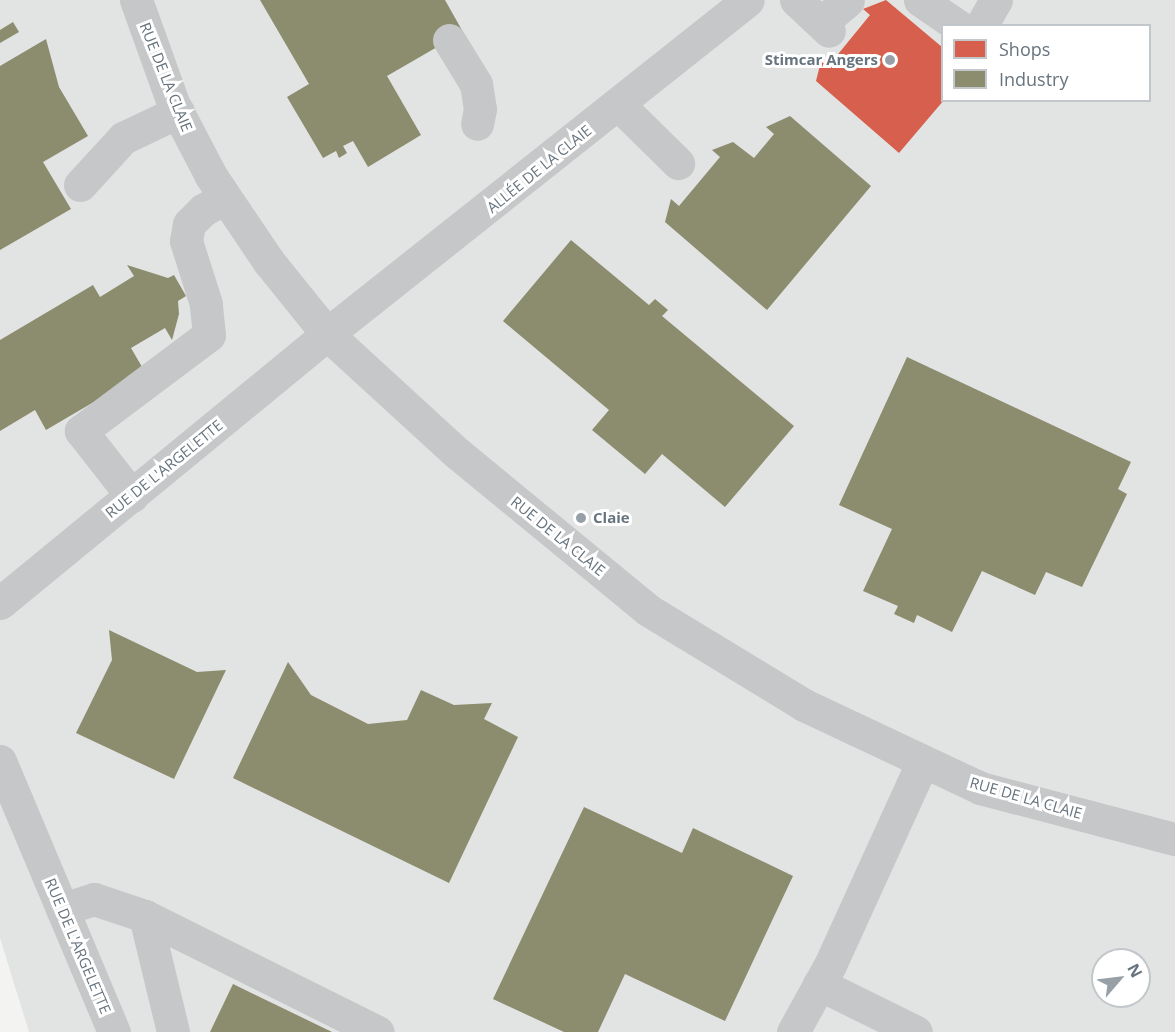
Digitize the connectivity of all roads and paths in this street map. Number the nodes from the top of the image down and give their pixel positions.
1 (136, 0) edge
2 (748, 0) edge
3 (796, 0) edge
4 (848, 0) edge
5 (920, 0) edge
6 (996, 0) edge
7 (955, 24) edge
8 (982, 24) edge
9 (449, 40) dead end
10 (619, 105) junction
11 (178, 112) junction
12 (477, 124) dead end
13 (678, 163) dead end
14 (80, 185) dead end
15 (225, 198) junction
16 (327, 334) junction
17 (132, 496) junction
18 (0, 603) edge
19 (0, 761) edge
20 (923, 761) junction
21 (1175, 839) edge
22 (62, 909) junction
23 (145, 915) junction
24 (819, 984) junction
25 (114, 1032) edge
26 (173, 1032) edge
27 (378, 1032) edge
28 (793, 1032) edge
29 (916, 1032) edge

1 - 11 street, RUE DE LA CLAIE
2 - 10 street, ALLÉE DE LA CLAIE
3 - 4 street
5 - 7 street
6 - 8 street
9 - 12 street
10 - 13 street
10 - 16 street, ALLÉE DE LA CLAIE
11 - 14 street
11 - 15 street, RUE DE LA CLAIE
15 - 16 street, RUE DE LA CLAIE
15 - 17 street
16 - 17 street, RUE DE L'ARGELETTE
16 - 20 street, RUE DE LA CLAIE
17 - 18 street, RUE DE L'ARGELETTE
19 - 22 street, RUE DE L'ARGELETTE
20 - 21 street, RUE DE LA CLAIE
20 - 24 street
22 - 23 street
22 - 25 street, RUE DE L'ARGELETTE
23 - 26 street
23 - 27 street
24 - 28 street
24 - 29 street

